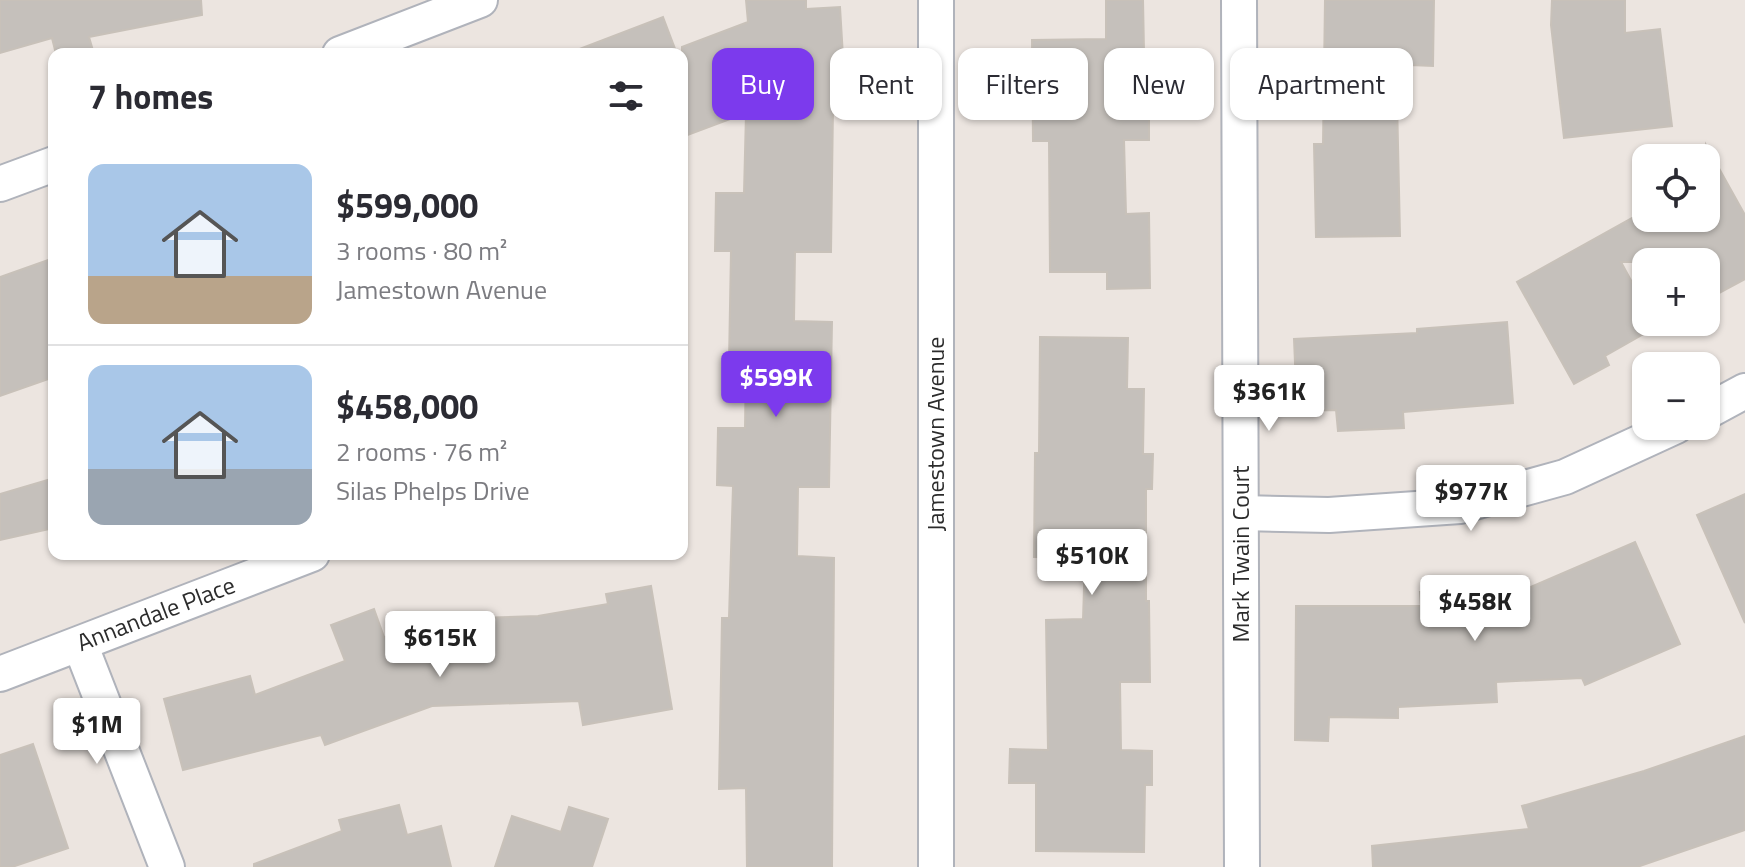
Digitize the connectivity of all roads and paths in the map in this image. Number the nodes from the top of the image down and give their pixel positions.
1 (480, 0) edge
2 (936, 0) edge
3 (1239, 0) edge
4 (356, 48) edge
5 (48, 166) edge
6 (0, 184) edge
7 (1745, 391) edge
8 (1720, 404) edge
9 (1646, 440) edge
10 (1241, 513) junction
11 (297, 560) edge
12 (80, 644) junction
13 (0, 674) edge
14 (167, 867) edge
15 (936, 867) edge
16 (1242, 867) edge

1 - 4 street
2 - 15 street, Jamestown Avenue
3 - 10 street, Mark Twain Court
5 - 6 street
7 - 8 street
9 - 10 street
10 - 16 street, Mark Twain Court
11 - 12 street, Annandale Place
12 - 13 street, Annandale Place
12 - 14 street

